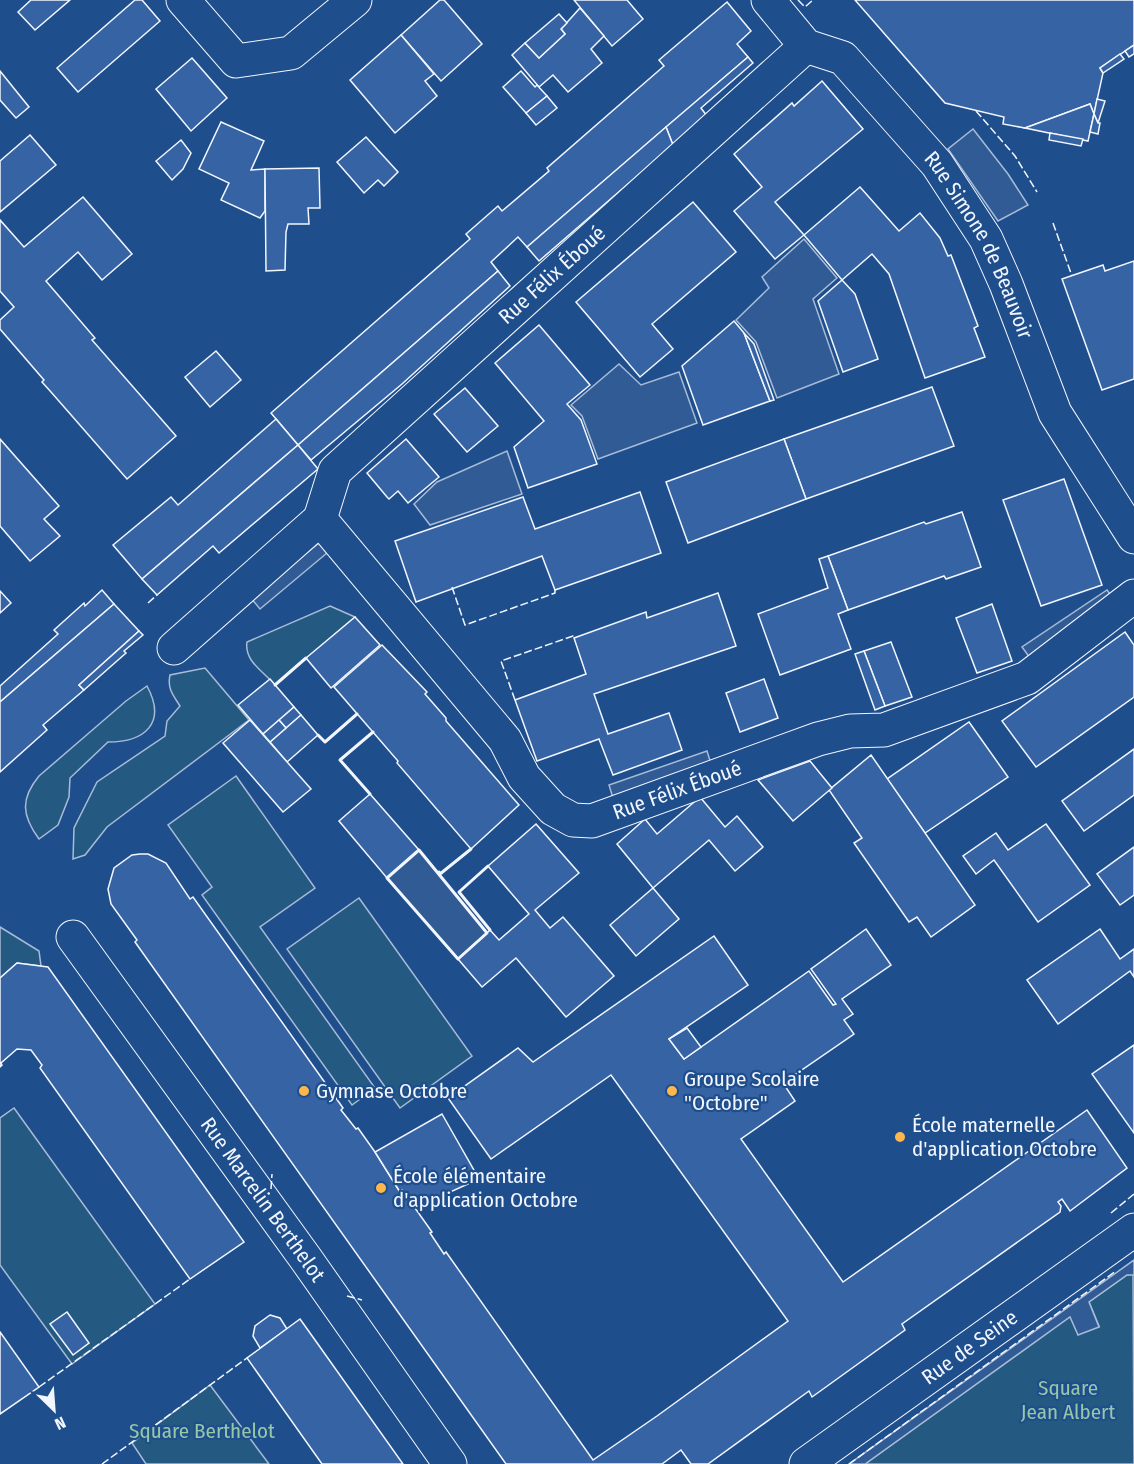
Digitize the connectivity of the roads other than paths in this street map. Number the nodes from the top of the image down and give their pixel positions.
1 (183, 0) edge
2 (355, 0) edge
3 (768, 0) edge
4 (806, 46) junction
5 (320, 519) junction
6 (1134, 537) edge
7 (1134, 596) edge
8 (174, 648) dead end
9 (73, 937) dead end
10 (1134, 1230) edge
11 (450, 1464) edge
12 (806, 1464) edge

1 - 2 street
3 - 4 street
4 - 5 street, Rue Félix Éboué
4 - 6 street, Rue Simone de Beauvoir
5 - 7 street, Rue Félix Éboué
5 - 8 street
9 - 11 street, Rue Marcelin Berthelot
10 - 12 street, Rue de Seine

